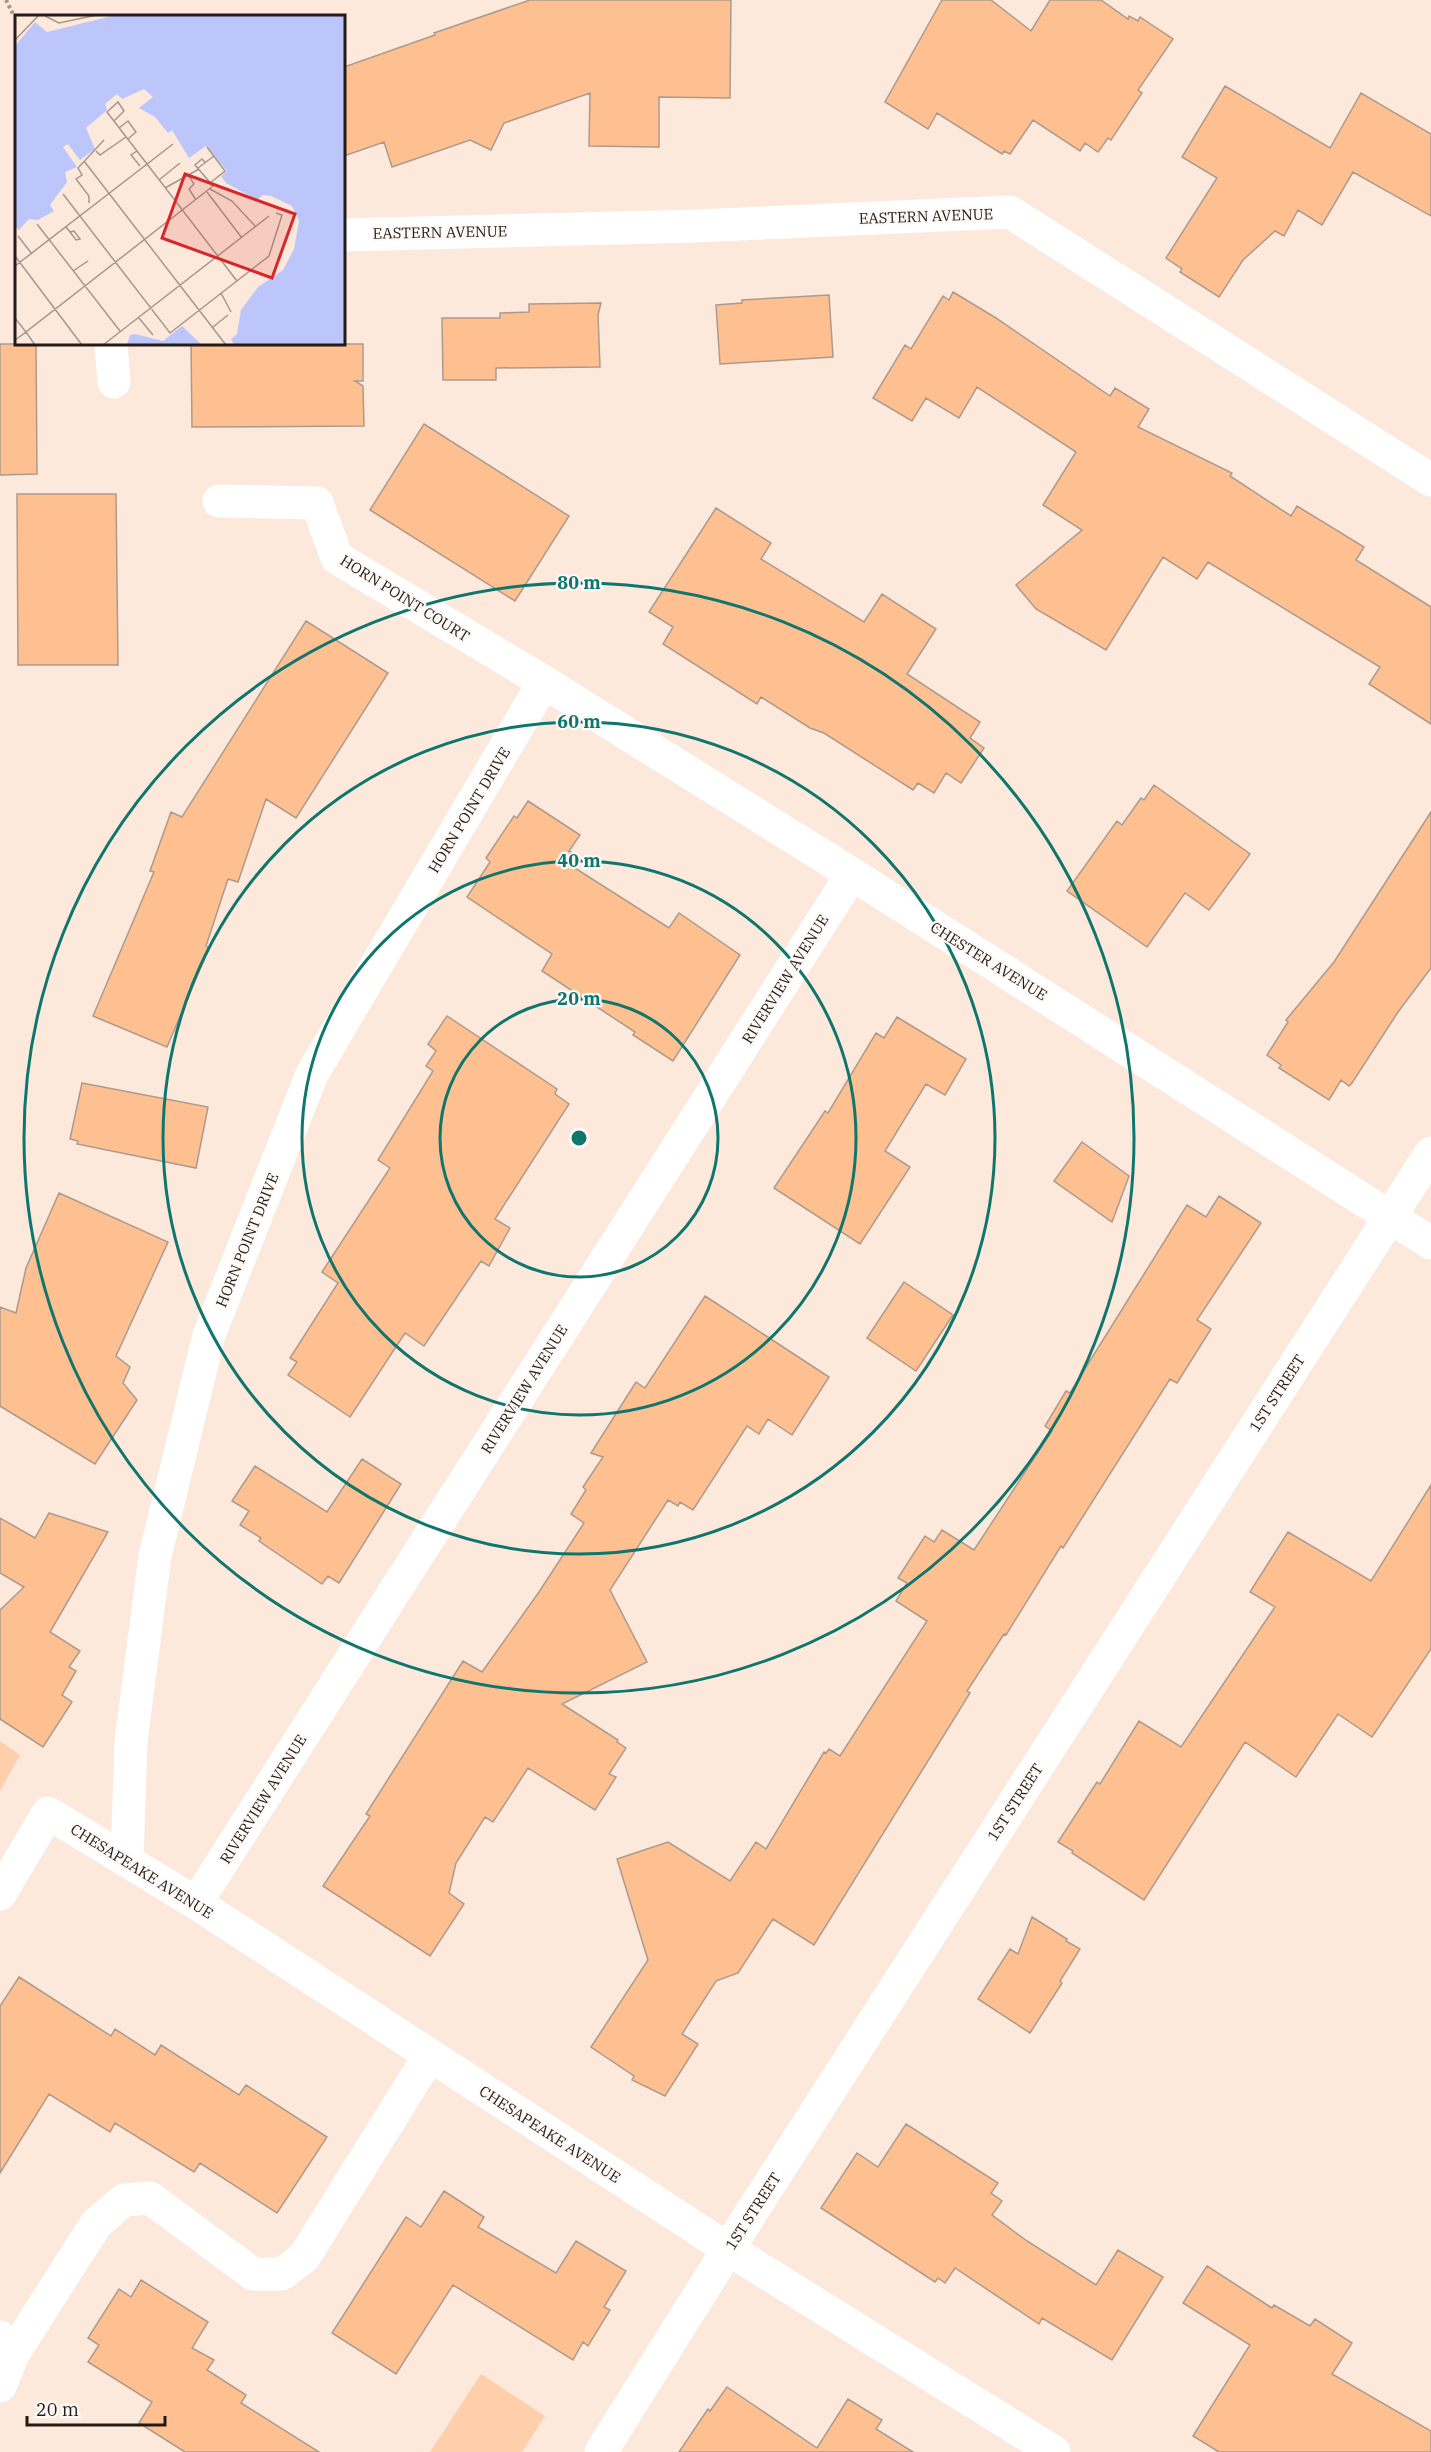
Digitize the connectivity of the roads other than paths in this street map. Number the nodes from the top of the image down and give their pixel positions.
1 (345, 235) edge
2 (111, 345) edge
3 (114, 382) dead end
4 (1431, 480) edge
5 (219, 501) dead end
6 (544, 682) junction
7 (852, 874) junction
8 (1431, 1153) edge
9 (1390, 1217) junction
10 (1431, 1243) edge
11 (127, 1860) junction
12 (1, 1892) edge
13 (196, 1903) junction
14 (430, 2055) junction
15 (728, 2249) junction
16 (6, 2346) edge
17 (0, 2386) edge
18 (601, 2452) edge
19 (1054, 2452) edge

1 - 4 street, EASTERN AVENUE
2 - 3 street
5 - 6 street, HORN POINT COURT
6 - 7 street, CHESTER AVENUE
6 - 11 street, HORN POINT DRIVE
7 - 9 street, CHESTER AVENUE
7 - 13 street, RIVERVIEW AVENUE
8 - 9 street, 1ST STREET
9 - 10 street, CHESTER AVENUE
9 - 15 street, 1ST STREET
11 - 12 street, CHESAPEAKE AVENUE
11 - 13 street, CHESAPEAKE AVENUE
13 - 14 street, CHESAPEAKE AVENUE
14 - 15 street, CHESAPEAKE AVENUE
14 - 16 street
15 - 18 street, 1ST STREET
15 - 19 street, CHESAPEAKE AVENUE
16 - 17 street

